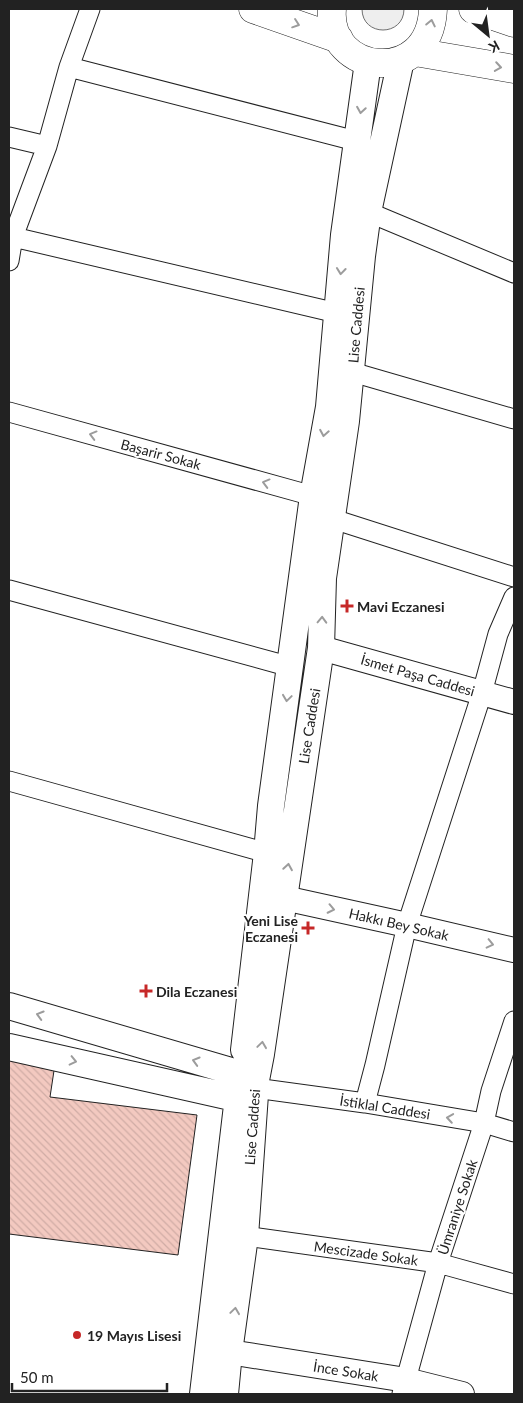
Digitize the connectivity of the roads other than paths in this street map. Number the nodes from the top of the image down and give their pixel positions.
1 (90, 9) edge
2 (253, 9) edge
3 (332, 9) edge
4 (433, 9) edge
5 (473, 9) edge
6 (514, 23) edge
7 (339, 38) junction
8 (408, 56) junction
9 (368, 62) junction
10 (70, 67) junction
11 (514, 69) edge
12 (9, 136) edge
13 (356, 141) junction
14 (47, 146) junction
15 (368, 212) junction
16 (11, 236) edge
17 (9, 261) edge
18 (514, 273) edge
19 (337, 312) junction
20 (352, 372) junction
21 (9, 412) edge
22 (514, 419) edge
23 (313, 496) junction
24 (332, 519) junction
25 (514, 577) edge
26 (9, 595) edge
27 (514, 597) edge
28 (321, 648) junction
29 (291, 667) junction
30 (482, 693) junction
31 (514, 702) edge
32 (9, 781) edge
33 (267, 853) junction
34 (284, 898) junction
35 (407, 925) junction
36 (514, 950) edge
37 (9, 1006) edge
38 (514, 1021) edge
39 (9, 1047) edge
40 (245, 1086) junction
41 (365, 1104) junction
42 (484, 1123) junction
43 (514, 1132) edge
44 (245, 1236) junction
45 (438, 1263) junction
46 (514, 1284) edge
47 (229, 1352) junction
48 (404, 1387) edge
49 (203, 1394) edge
50 (226, 1394) edge
51 (462, 1394) edge

1 - 10 street
2 -> 7 main road
3 - 7 main road
8 -> 4 main road
5 - 6 main road
7 - 9 main road
8 - 9 main road
8 -> 11 main road
8 - 15 main road, Lise Caddesi
9 -> 13 main road, Lise Caddesi
10 - 13 street
10 - 14 street
12 - 14 street
13 -> 19 main road, Lise Caddesi
14 - 16 street
15 - 18 street
15 - 20 main road, Lise Caddesi
16 - 17 street
16 - 19 street
19 -> 23 main road, Lise Caddesi
20 - 22 street
20 - 24 main road, Lise Caddesi
23 -> 21 street, Başarir Sokak
23 - 24 street
23 - 29 main road, Lise Caddesi
24 - 25 street
28 -> 24 main road, Lise Caddesi
26 - 29 street
27 - 30 street
28 - 30 street, İsmet Paşa Caddesi
34 -> 28 main road, Lise Caddesi
29 -> 33 main road, Lise Caddesi
30 - 31 street, İsmet Paşa Caddesi
30 - 35 street
32 - 33 street
33 - 40 main road, Lise Caddesi
34 -> 35 street, Hakkı Bey Sokak
40 -> 34 main road, Lise Caddesi
35 -> 36 street, Hakkı Bey Sokak
35 - 41 street
40 -> 37 main road, İstiklal Caddesi
38 - 42 street, Ümraniye Sokak
39 -> 40 main road, İstiklal Caddesi
40 - 41 street, İstiklal Caddesi
40 - 44 main road, Lise Caddesi
40 - 49 main road, Lise Caddesi
42 -> 41 street, İstiklal Caddesi
42 - 43 street, İstiklal Caddesi
42 - 45 street, Ümraniye Sokak
44 - 45 street, Mescizade Sokak
47 -> 44 main road, Lise Caddesi
45 - 46 street, Mescizade Sokak
45 - 48 street, Ümraniye Sokak
47 - 48 street, İnce Sokak
47 - 50 main road, Lise Caddesi
48 - 51 street, İnce Sokak

